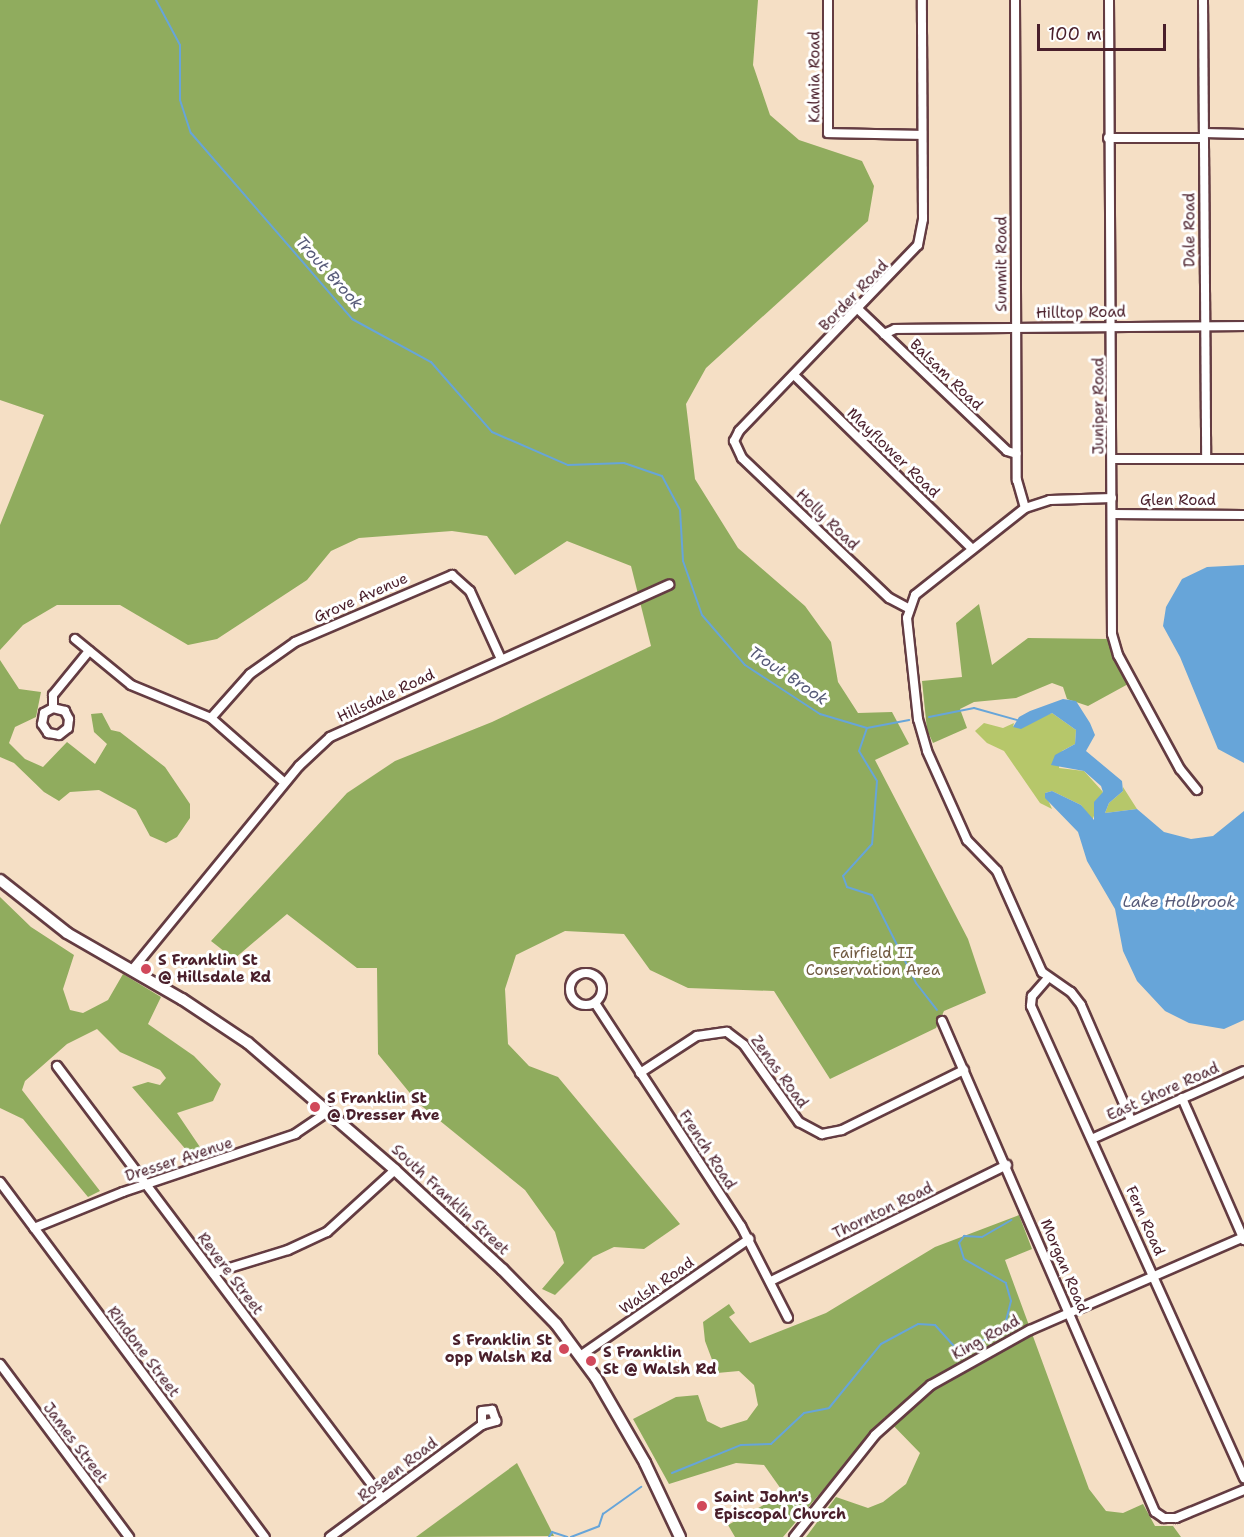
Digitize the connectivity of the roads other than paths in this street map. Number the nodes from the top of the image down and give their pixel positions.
1 (828, 0) edge
2 (922, 0) edge
3 (1015, 0) edge
4 (1109, 0) edge
5 (1203, 0) edge
6 (1244, 134) edge
7 (922, 135) junction
8 (1204, 136) junction
9 (1108, 138) junction
10 (859, 310) junction
11 (1205, 325) junction
12 (1113, 326) junction
13 (1244, 326) edge
14 (1016, 328) junction
15 (884, 334) junction
16 (795, 376) junction
17 (734, 444) joint
18 (1017, 454) junction
19 (1112, 459) junction
20 (1206, 459) junction
21 (1244, 459) edge
22 (1112, 498) junction
23 (1025, 508) junction
24 (1112, 514) junction
25 (1244, 515) edge
26 (972, 549) junction
27 (669, 585) dead end
28 (908, 608) junction
29 (75, 639) dead end
30 (89, 651) junction
31 (501, 659) junction
32 (53, 708) dead end
33 (211, 718) junction
34 (285, 783) junction
35 (1197, 790) dead end
36 (0, 880) edge
37 (132, 970) junction
38 (1047, 979) junction
39 (595, 1003) dead end
40 (942, 1021) dead end
41 (57, 1066) dead end
42 (964, 1071) junction
43 (1244, 1071) edge
44 (640, 1073) junction
45 (1182, 1098) junction
46 (328, 1111) junction
47 (1131, 1120) junction
48 (1094, 1138) junction
49 (1007, 1165) junction
50 (395, 1170) junction
51 (0, 1182) edge
52 (146, 1185) junction
53 (33, 1228) junction
54 (1244, 1238) edge
55 (749, 1239) junction
56 (213, 1274) junction
57 (1154, 1274) junction
58 (771, 1281) junction
59 (1069, 1312) junction
60 (788, 1318) dead end
61 (580, 1356) junction
62 (0, 1365) edge
63 (482, 1425) dead end
64 (1244, 1478) edge
65 (1244, 1490) edge
66 (382, 1498) junction
67 (129, 1537) edge
68 (265, 1537) edge
69 (330, 1537) edge
70 (680, 1537) edge
71 (794, 1537) edge

1 - 7 street, Kalmia Road
2 - 7 street, Border Road
3 - 14 street, Summit Road
4 - 9 street, Juniper Road
5 - 8 street, Dale Road
6 - 8 street
7 - 10 street, Border Road
8 - 9 street
8 - 11 street, Dale Road
9 - 12 street, Juniper Road
10 - 15 street, Balsam Road
10 - 16 street, Border Road
11 - 12 street, Hilltop Road
11 - 13 street, Hilltop Road
11 - 20 street, Dale Road
12 - 14 street, Hilltop Road
12 - 19 street, Juniper Road
14 - 15 street, Hilltop Road
14 - 18 street, Summit Road
15 - 18 street, Balsam Road
16 - 17 street, Border Road
16 - 26 street, Mayflower Road
17 - 28 street, Holly Road
18 - 23 street, Summit Road
19 - 20 street
19 - 22 street, Juniper Road
20 - 21 street
22 - 23 street
22 - 24 street, Juniper Road
23 - 26 street
24 - 25 street, Glen Road
24 - 35 street, Juniper Road
26 - 28 street
27 - 31 street, Hillsdale Road
28 - 38 street
29 - 30 street
30 - 32 street
30 - 33 street
31 - 33 street, Grove Avenue
31 - 34 street, Hillsdale Road
33 - 34 street
34 - 37 street, Hillsdale Road
36 - 37 main road, South Franklin Street
37 - 46 main road, South Franklin Street
38 - 47 street
38 - 48 street, Fern Road
39 - 44 street, French Road
40 - 42 street, Morgan Road
41 - 52 street, Revere Street
42 - 44 street, Zenas Road
42 - 49 street, Morgan Road
43 - 45 street, East Shore Road
44 - 55 street, French Road
45 - 47 street, East Shore Road
45 - 54 street
46 - 50 main road, South Franklin Street
46 - 52 street, Dresser Avenue
47 - 48 street, East Shore Road
48 - 57 street, Fern Road
49 - 58 street, Thornton Road
49 - 59 street, Morgan Road
50 - 56 street
50 - 61 main road, South Franklin Street
51 - 53 street, Rindone Street
52 - 53 street, Dresser Avenue
52 - 56 street, Revere Street
53 - 68 street, Rindone Street
54 - 57 street, King Road
55 - 58 street, French Road
55 - 61 street, Walsh Road
56 - 66 street, Revere Street
57 - 59 street, King Road
57 - 64 street, Fern Road
58 - 60 street, French Road
59 - 65 street, Morgan Road
59 - 71 street, King Road
61 - 70 main road, South Franklin Street
62 - 67 street, James Street
63 - 66 street, Roseen Road
66 - 69 street, Roseen Road

